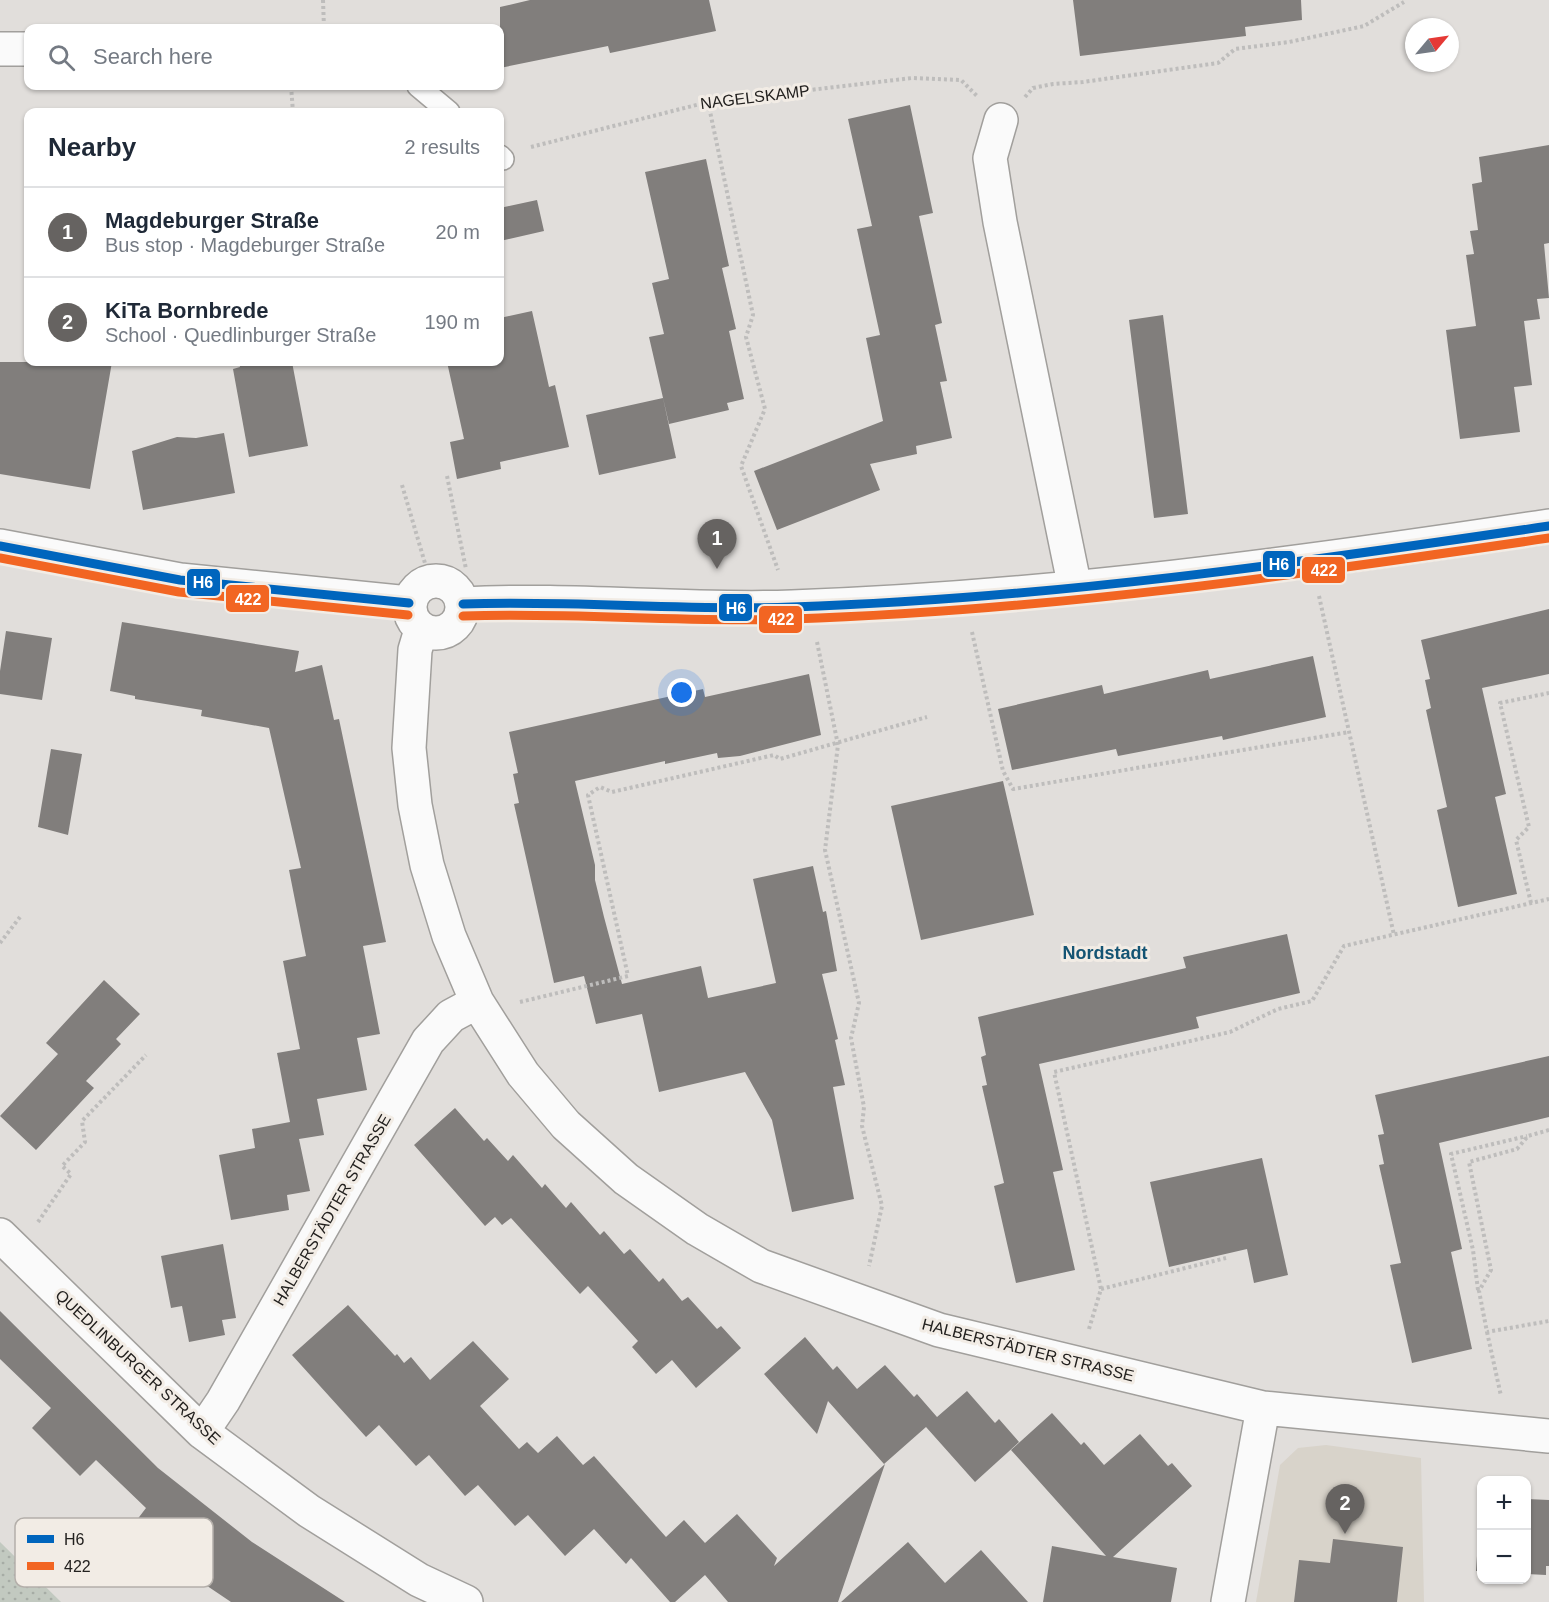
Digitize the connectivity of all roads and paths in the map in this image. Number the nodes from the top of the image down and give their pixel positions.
1 (323, 0) edge
2 (1404, 2) dead end
3 (324, 24) edge
4 (0, 49) edge
5 (24, 50) edge
6 (291, 90) edge
7 (423, 90) edge
8 (708, 102) junction
9 (293, 108) edge
10 (444, 108) edge
11 (1001, 120) junction
12 (504, 156) edge
13 (447, 476) dead end
14 (402, 485) dead end
15 (1549, 526) edge
16 (0, 546) edge
17 (1311, 562) junction
18 (1075, 588) junction
19 (964, 597) junction
20 (468, 604) junction
21 (420, 605) junction
22 (800, 606) junction
23 (1549, 693) edge
24 (927, 717) dead end
25 (1349, 732) junction
26 (838, 745) junction
27 (1549, 899) edge
28 (1531, 903) junction
29 (20, 917) dead end
30 (1394, 935) junction
31 (0, 943) edge
32 (477, 1002) junction
33 (146, 1055) dead end
34 (1549, 1131) edge
35 (1528, 1136) junction
36 (9, 1243) edge
37 (1226, 1258) dead end
38 (1101, 1289) junction
39 (1479, 1290) junction
40 (862, 1300) junction
41 (1549, 1321) edge
42 (1487, 1332) junction
43 (1078, 1364) junction
44 (1263, 1408) junction
45 (202, 1431) junction
46 (1509, 1434) junction
47 (1549, 1436) edge
48 (466, 1602) edge
49 (1228, 1602) edge

1 - 3 path
2 - 11 path
4 - 5 street
6 - 9 path
7 - 10 lane
8 - 11 path, NAGELSKAMP
8 - 12 path, NAGELSKAMP
8 - 22 path
11 - 18 street
13 - 20 path
14 - 21 path
15 - 17 street
16 - 21 street
17 - 18 street
17 - 25 path
18 - 19 street
19 - 22 street
19 - 25 path
20 - 21 street
20 - 21 street
20 - 22 street
21 - 32 street, HALBERSTÄDTER STRASSE
22 - 26 path
23 - 28 path
24 - 26 path
25 - 30 path
26 - 32 path
26 - 40 path
27 - 28 path
28 - 30 path
29 - 31 path
30 - 38 path
32 - 40 street, HALBERSTÄDTER STRASSE
32 - 45 street, HALBERSTÄDTER STRASSE
33 - 36 path
34 - 35 path
35 - 39 path
35 - 39 path
36 - 45 street, QUEDLINBURGER STRASSE
37 - 38 path
38 - 43 path
39 - 42 path
40 - 43 street, HALBERSTÄDTER STRASSE
41 - 42 path
42 - 46 path
43 - 44 street, HALBERSTÄDTER STRASSE
44 - 46 street, HALBERSTÄDTER STRASSE
44 - 49 street
45 - 48 street, QUEDLINBURGER STRASSE
46 - 47 street, HALBERSTÄDTER STRASSE

